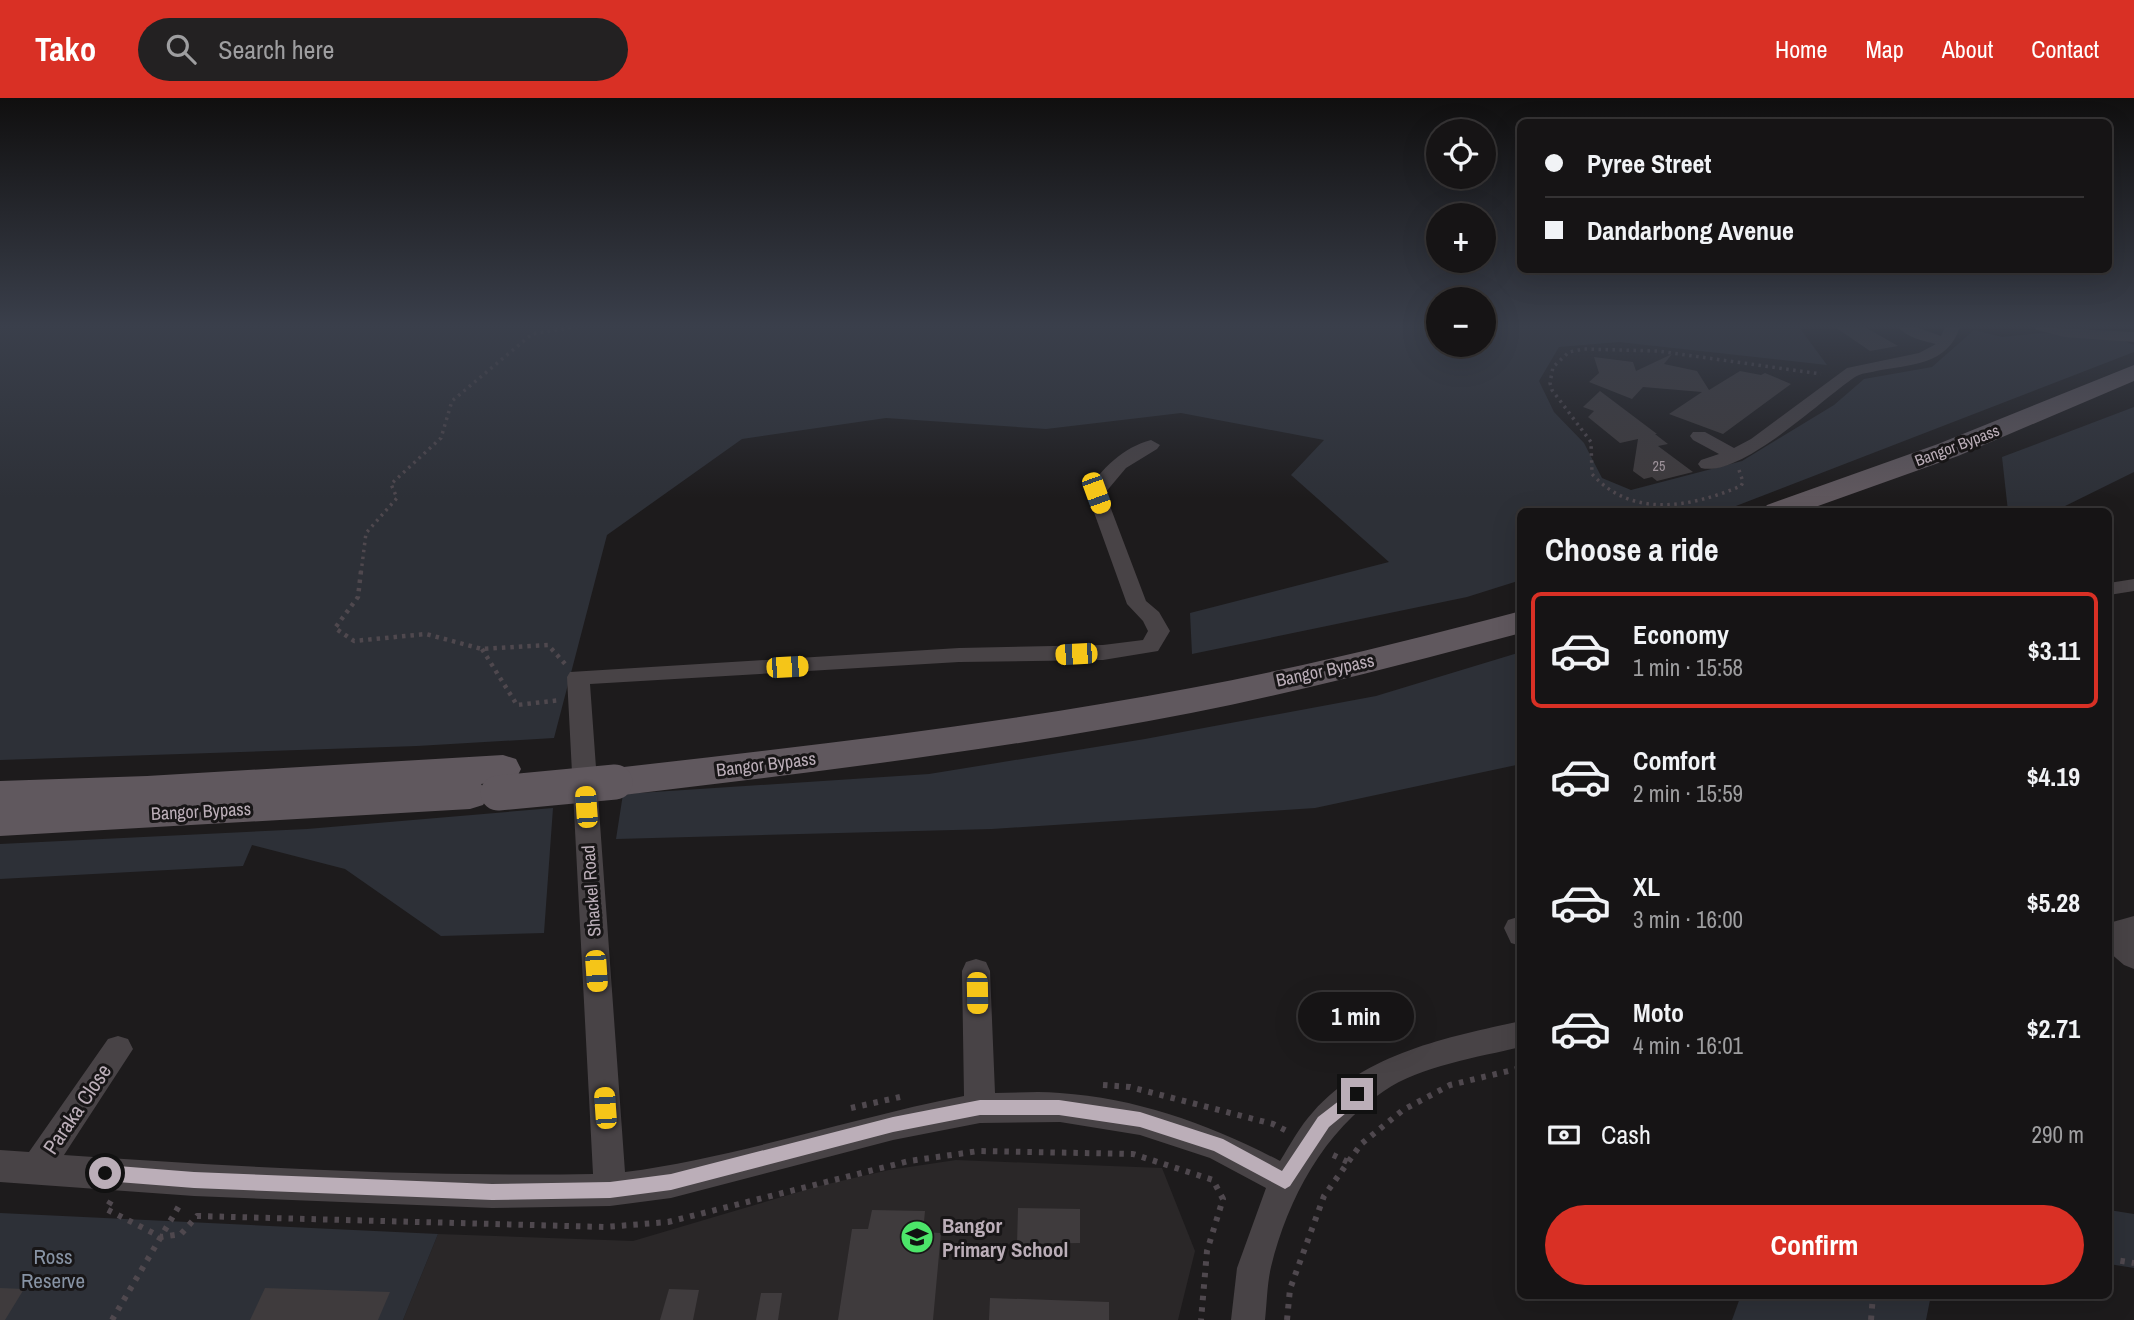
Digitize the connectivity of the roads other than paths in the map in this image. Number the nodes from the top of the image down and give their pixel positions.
1 (1835, 384) edge
2 (2105, 384) edge
3 (2134, 390) edge
4 (1699, 436) dead end
5 (1151, 445) dead end
6 (1734, 455) junction
7 (1707, 464) dead end
8 (1785, 508) edge
9 (1853, 508) edge
10 (2134, 585) edge
11 (2112, 589) edge
12 (1517, 603) edge
13 (1517, 623) edge
14 (615, 770) junction
15 (501, 780) junction
16 (0, 795) edge
17 (0, 821) edge
18 (2134, 927) edge
19 (2112, 933) edge
20 (2112, 937) edge
21 (2134, 957) edge
22 (976, 971) dead end
23 (1517, 1035) edge
24 (118, 1049) dead end
25 (980, 1108) junction
26 (0, 1166) edge
27 (37, 1168) junction
28 (1285, 1181) junction
29 (610, 1190) junction
30 (1248, 1320) edge

1 - 6 street
2 - 8 main road, Bangor Bypass
3 - 9 main road, Bangor Bypass
4 - 6 street
5 - 29 street, Shackel Road
6 - 7 street
10 - 11 street
12 - 14 main road, Bangor Bypass
13 - 14 main road, Bangor Bypass
14 - 15 main road, Bangor Bypass, bridge
15 - 16 main road, Bangor Bypass
15 - 17 main road, Bangor Bypass
18 - 19 street
20 - 21 street
22 - 25 street
23 - 28 street
24 - 27 street, Paraka Close
25 - 28 street
25 - 29 street
26 - 27 street
27 - 29 street
28 - 30 street

